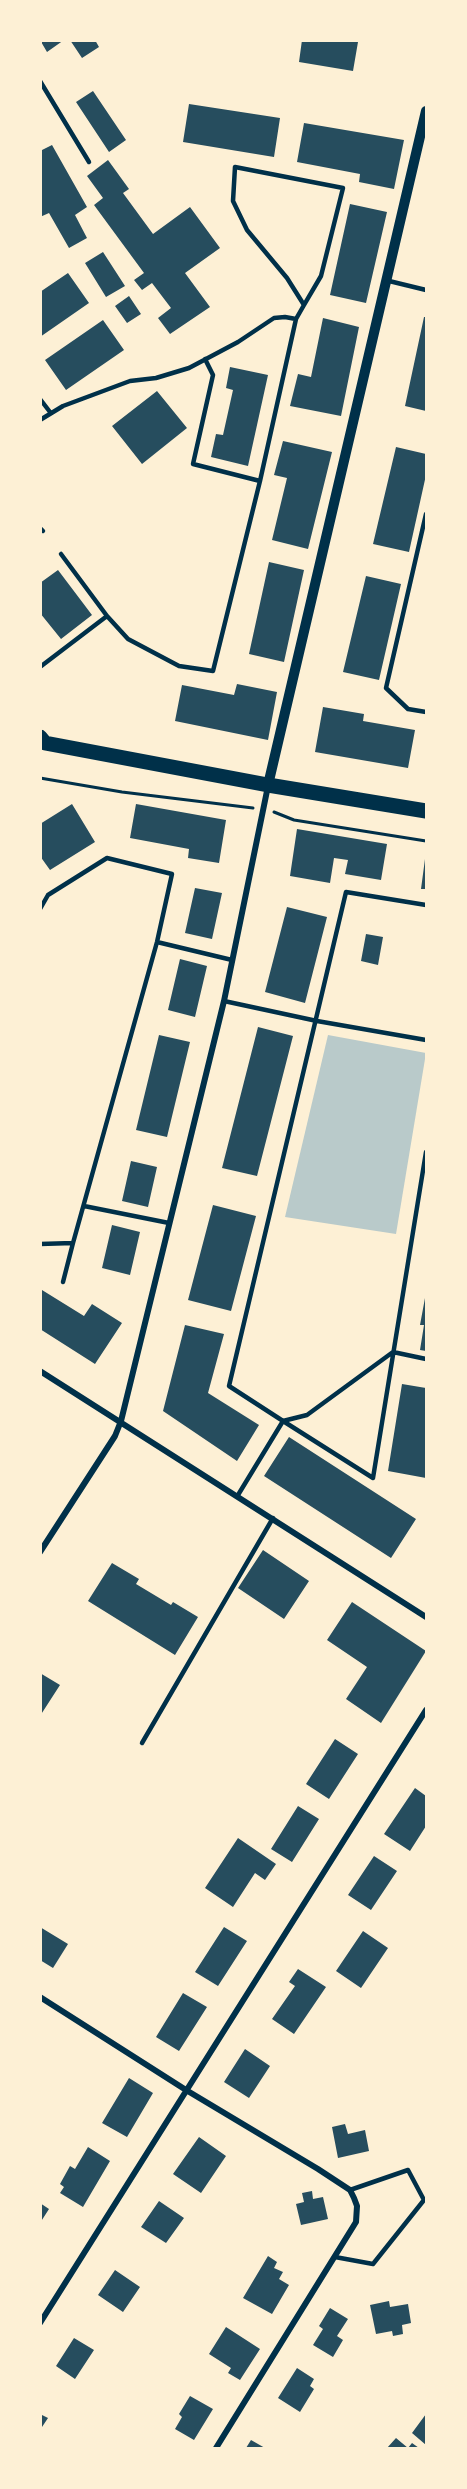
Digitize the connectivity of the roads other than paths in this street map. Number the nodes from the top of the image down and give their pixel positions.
1 (40, 81) edge
2 (426, 111) edge
3 (89, 162) dead end
4 (385, 280) junction
5 (426, 290) edge
6 (304, 305) junction
7 (296, 319) junction
8 (205, 359) junction
9 (40, 399) edge
10 (50, 412) junction
11 (40, 420) edge
12 (260, 480) junction
13 (426, 514) edge
14 (61, 554) dead end
15 (107, 616) junction
16 (40, 667) edge
17 (426, 712) edge
18 (42, 741) edge
19 (268, 785) junction
20 (426, 811) edge
21 (426, 905) edge
22 (40, 909) edge
23 (157, 942) junction
24 (232, 960) junction
25 (224, 1001) junction
26 (317, 1022) junction
27 (426, 1040) edge
28 (426, 1152) edge
29 (84, 1206) junction
30 (169, 1223) junction
31 (73, 1243) junction
32 (40, 1244) edge
33 (63, 1282) dead end
34 (393, 1352) junction
35 (426, 1359) edge
36 (40, 1371) edge
37 (121, 1421) junction
38 (283, 1421) junction
39 (238, 1495) junction
40 (273, 1518) junction
41 (40, 1552) edge
42 (426, 1617) edge
43 (426, 1710) edge
44 (142, 1743) dead end
45 (40, 1997) edge
46 (186, 2091) junction
47 (350, 2190) junction
48 (335, 2257) junction
49 (40, 2323) edge
50 (216, 2448) edge

1 - 3 lane
2 - 4 street
4 - 5 lane
4 - 19 street
6 - 6 lane
6 - 7 lane
7 - 8 lane
7 - 12 lane
8 - 10 lane
8 - 12 lane
9 - 10 lane
10 - 11 lane
12 - 15 lane
13 - 17 lane
14 - 15 lane
15 - 16 lane
18 - 19 main road
19 - 20 main road
19 - 24 street
21 - 26 lane
22 - 23 lane
23 - 24 lane
23 - 29 lane
24 - 25 street
25 - 26 lane
25 - 30 street
26 - 27 lane
26 - 38 lane
28 - 34 lane
29 - 30 lane
29 - 31 lane
30 - 37 street
31 - 32 lane
31 - 33 lane
34 - 35 lane
34 - 38 lane
34 - 38 lane
36 - 37 street
37 - 39 street
37 - 41 street
38 - 39 lane
39 - 40 street
40 - 42 street
40 - 44 lane
43 - 46 street
45 - 46 street
46 - 47 street
46 - 49 street
47 - 48 street
47 - 48 lane
48 - 50 street

